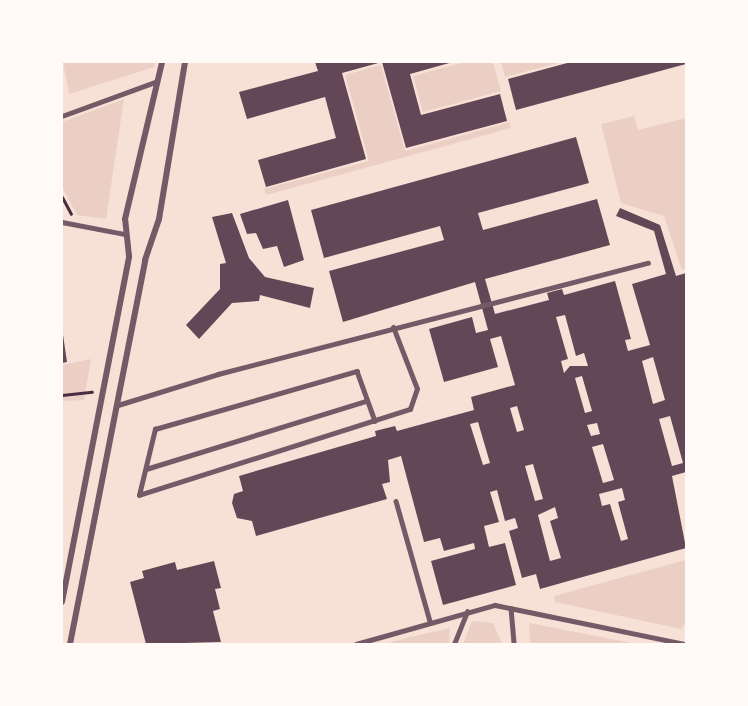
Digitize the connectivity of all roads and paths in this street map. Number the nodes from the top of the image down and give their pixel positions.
1 (162, 62) edge
2 (184, 62) edge
3 (155, 82) junction
4 (62, 116) edge
5 (62, 197) edge
6 (62, 222) edge
7 (78, 226) junction
8 (125, 234) junction
9 (648, 263) dead end
10 (393, 327) junction
11 (106, 391) junction
12 (62, 395) edge
13 (366, 401) junction
14 (118, 405) junction
15 (375, 421) junction
16 (146, 469) junction
17 (396, 501) dead end
18 (62, 602) edge
19 (511, 608) junction
20 (467, 612) junction
21 (430, 621) junction
22 (70, 645) edge
23 (356, 645) edge
24 (454, 645) edge
25 (514, 645) edge
26 (685, 645) edge

1 - 3 street
2 - 14 street
3 - 4 lane
3 - 8 street
5 - 7 path
6 - 7 lane
7 - 8 lane
8 - 11 street
9 - 10 lane
10 - 14 lane
10 - 15 lane
11 - 12 path
11 - 18 street
13 - 15 lane
13 - 16 lane
13 - 16 lane
14 - 22 street
15 - 16 lane
17 - 21 lane
19 - 20 lane
19 - 25 lane
19 - 26 lane
20 - 21 lane
20 - 24 lane
21 - 23 lane

